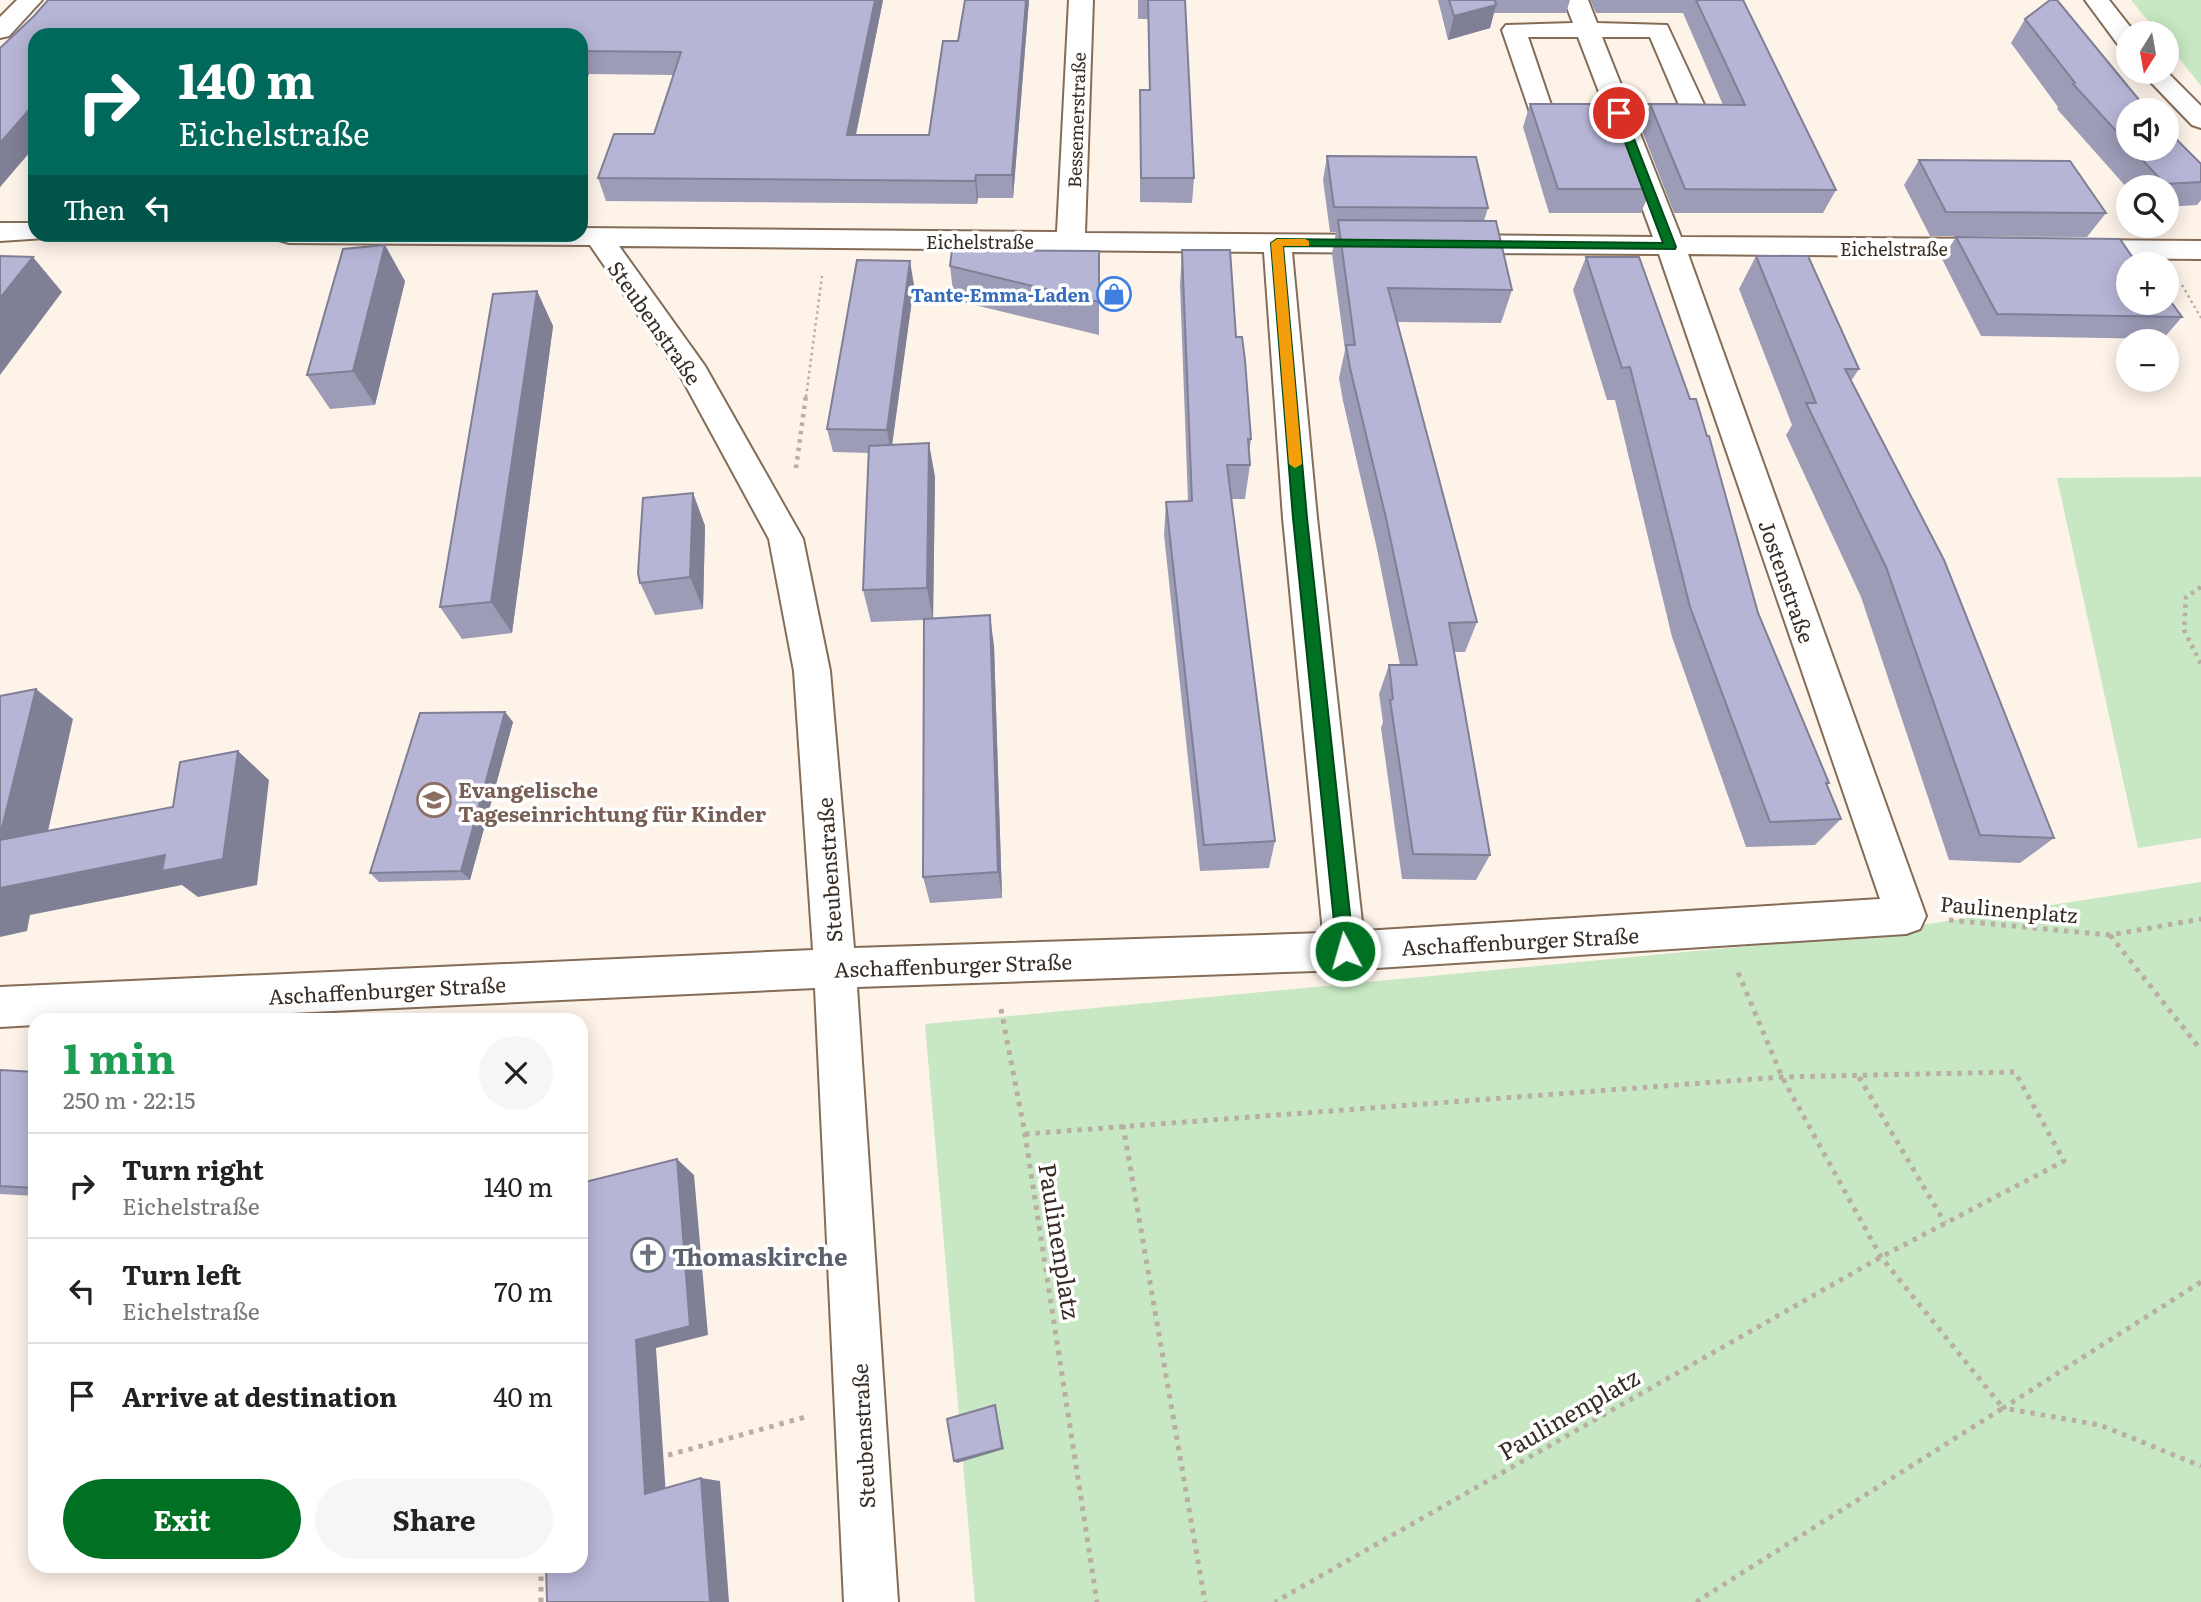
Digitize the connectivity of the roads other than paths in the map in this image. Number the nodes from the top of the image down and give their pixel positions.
1 (30, 0) edge
2 (1082, 0) edge
3 (1576, 0) edge
4 (2097, 0) edge
5 (2116, 25) edge
6 (1587, 30) junction
7 (0, 31) edge
8 (2166, 84) edge
9 (1619, 113) junction
10 (2201, 120) edge
11 (0, 232) edge
12 (28, 232) edge
13 (588, 237) edge
14 (598, 237) junction
15 (1071, 241) junction
16 (1277, 243) junction
17 (1671, 247) junction
18 (2201, 250) edge
19 (1906, 916) joint
20 (1345, 951) junction
21 (835, 968) junction
22 (0, 1007) edge
23 (872, 1602) edge

1 - 7 street
2 - 15 street, Bessemerstraße
3 - 6 street
4 - 5 street
6 - 9 street
6 - 9 street
6 - 9 street
8 - 10 street
9 - 17 street
11 - 12 street
13 - 14 street, Eichelstraße
14 - 15 street, Eichelstraße
14 - 21 street, Steubenstraße
15 - 16 street, Eichelstraße
16 - 17 street, Eichelstraße
16 - 20 street
17 - 18 street, Eichelstraße
17 - 19 street, Jostenstraße
19 - 20 street, Aschaffenburger Straße
20 - 21 street, Aschaffenburger Straße
21 - 22 street, Aschaffenburger Straße
21 - 23 street, Steubenstraße

